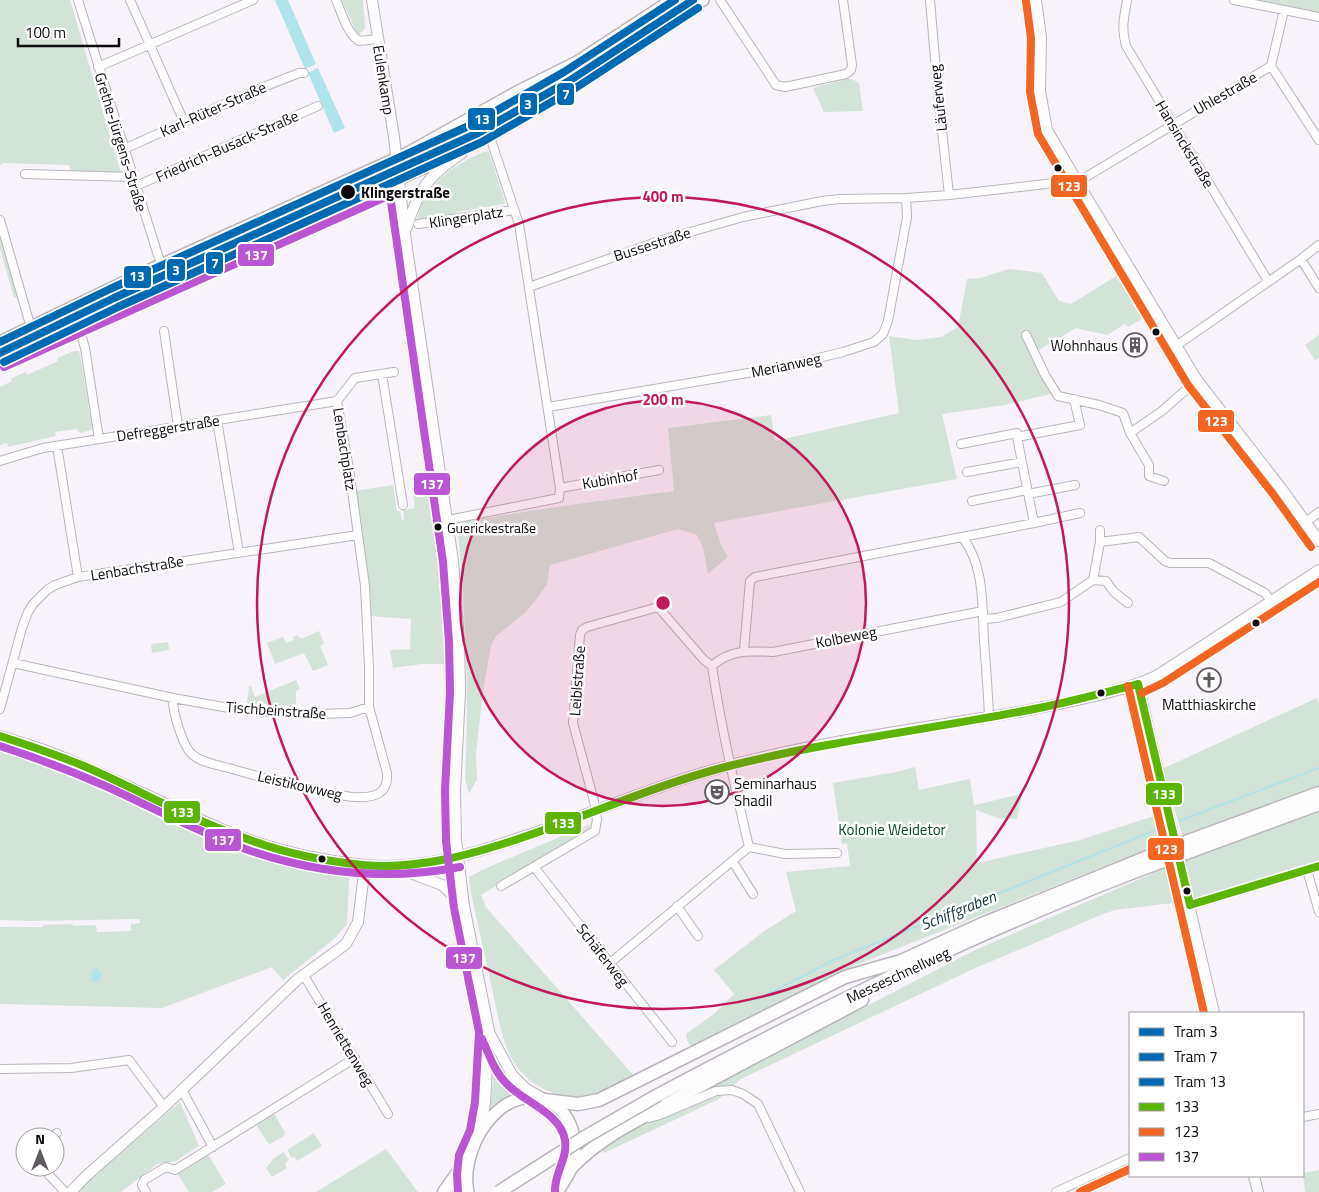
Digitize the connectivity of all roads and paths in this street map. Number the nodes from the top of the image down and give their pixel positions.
1 (78, 0) edge
2 (130, 0) edge
3 (253, 0) edge
4 (336, 0) edge
5 (372, 0) edge
6 (672, 0) edge
7 (703, 0) edge
8 (720, 0) edge
9 (844, 0) edge
10 (930, 0) edge
11 (1036, 0) edge
12 (1127, 0) edge
13 (1234, 0) edge
14 (1284, 10) junction
15 (1319, 17) edge
16 (378, 39) junction
17 (150, 44) junction
18 (1272, 66) junction
19 (98, 67) junction
20 (304, 73) dead end
21 (318, 106) dead end
22 (184, 122) junction
23 (1173, 124) junction
24 (489, 134) junction
25 (1319, 140) edge
26 (124, 149) junction
27 (396, 159) junction
28 (25, 174) dead end
29 (133, 177) junction
30 (398, 180) junction
31 (1076, 180) junction
32 (136, 186) junction
33 (949, 196) junction
34 (906, 198) junction
35 (514, 210) junction
36 (0, 220) edge
37 (418, 224) dead end
38 (406, 230) junction
39 (1319, 245) edge
40 (1301, 259) junction
41 (160, 266) junction
42 (1268, 281) junction
43 (167, 284) junction
44 (529, 287) junction
45 (1319, 288) edge
46 (78, 323) junction
47 (31, 328) junction
48 (164, 331) dead end
49 (1026, 334) dead end
50 (0, 342) edge
51 (1176, 346) junction
52 (0, 358) edge
53 (394, 372) dead end
54 (382, 374) junction
55 (1197, 380) junction
56 (1074, 399) junction
57 (337, 401) junction
58 (548, 407) junction
59 (217, 420) junction
60 (178, 426) junction
61 (1130, 433) junction
62 (1017, 437) junction
63 (99, 439) junction
64 (961, 444) dead end
65 (57, 446) junction
66 (0, 460) edge
67 (1022, 462) junction
68 (659, 470) dead end
69 (967, 472) dead end
70 (1164, 481) dead end
71 (1075, 485) dead end
72 (560, 488) junction
73 (1028, 492) junction
74 (972, 500) dead end
75 (403, 505) dead end
76 (1319, 512) edge
77 (1080, 513) dead end
78 (448, 520) junction
79 (1306, 522) junction
80 (1034, 523) junction
81 (1100, 530) dead end
82 (358, 534) junction
83 (962, 537) junction
84 (1319, 541) edge
85 (1100, 542) junction
86 (239, 553) junction
87 (1319, 570) edge
88 (78, 577) junction
89 (1093, 580) junction
90 (1271, 601) junction
91 (1128, 603) dead end
92 (983, 615) junction
93 (744, 650) junction
94 (13, 663) junction
95 (712, 666) junction
96 (1138, 684) junction
97 (173, 698) junction
98 (370, 707) junction
99 (0, 709) edge
100 (990, 717) junction
101 (0, 736) edge
102 (730, 765) junction
103 (1319, 793) edge
104 (1319, 804) edge
105 (596, 812) junction
106 (749, 847) junction
107 (1179, 850) junction
108 (837, 853) dead end
109 (458, 857) junction
110 (733, 862) junction
111 (365, 865) junction
112 (391, 866) junction
113 (1319, 866) edge
114 (534, 867) junction
115 (1307, 870) junction
116 (501, 886) dead end
117 (753, 894) dead end
118 (1190, 905) junction
119 (464, 906) junction
120 (677, 906) junction
121 (1319, 911) edge
122 (698, 936) dead end
123 (972, 940) junction
124 (901, 961) junction
125 (610, 963) junction
126 (303, 974) junction
127 (855, 994) junction
128 (1214, 1012) edge
129 (489, 1031) junction
130 (672, 1042) dead end
131 (355, 1058) junction
132 (0, 1068) edge
133 (182, 1090) junction
134 (546, 1100) junction
135 (164, 1106) junction
136 (388, 1114) dead end
137 (1319, 1114) edge
138 (1304, 1117) edge
139 (636, 1121) junction
140 (480, 1133) junction
141 (213, 1147) junction
142 (469, 1157) junction
143 (1129, 1158) edge
144 (571, 1168) junction
145 (51, 1177) edge
146 (1254, 1177) edge
147 (565, 1186) edge
148 (65, 1192) edge
149 (71, 1192) edge
150 (146, 1192) edge
151 (444, 1192) edge
152 (468, 1192) edge
153 (499, 1192) edge
154 (557, 1192) edge
155 (800, 1192) edge
156 (1056, 1192) edge
157 (1258, 1192) edge

1 - 19 street, Grethe-Jürgens-Straße
2 - 17 street
3 - 17 street
4 - 16 street
5 - 16 street, Eulenkamp
6 - 27 main road
7 - 24 main road
8 - 9 street
10 - 33 street, Läuferweg
11 - 31 street
12 - 23 street, Hansinckstraße
13 - 14 street
14 - 15 street
14 - 18 street
16 - 27 street, Eulenkamp
17 - 19 street
17 - 22 street
18 - 23 street, Uhlestraße
18 - 25 street
19 - 26 street, Grethe-Jürgens-Straße
20 - 22 street, Karl-Rüter-Straße
21 - 32 street, Friedrich-Busack-Straße
22 - 26 street, Karl-Rüter-Straße
23 - 31 street, Uhlestraße
23 - 42 street, Hansinckstraße
24 - 30 main road
24 - 35 street
24 - 38 street
26 - 29 street, Grethe-Jürgens-Straße
27 - 30 street
27 - 41 main road
28 - 29 street
29 - 32 street, Grethe-Jürgens-Straße
30 - 38 street
30 - 43 main road
31 - 33 street, Bussestraße
31 - 51 street
32 - 41 street, Grethe-Jürgens-Straße
33 - 34 street, Bussestraße
34 - 44 street, Bussestraße
34 - 58 street, Merianweg
35 - 37 street, Klingerplatz
35 - 44 street
36 - 47 street
38 - 78 street
39 - 40 street
40 - 42 street
40 - 45 street
41 - 43 street, Grethe-Jürgens-Straße
41 - 47 main road
42 - 51 street
43 - 46 main road
44 - 58 street
46 - 52 main road
46 - 63 street
47 - 50 main road
48 - 60 street
49 - 56 street
51 - 55 street
53 - 54 street, Lenbachplatz
54 - 57 street, Lenbachplatz
54 - 75 street
55 - 61 street
55 - 79 street
56 - 61 street
56 - 62 street
57 - 59 street, Defreggerstraße
57 - 82 street, Lenbachplatz
58 - 72 street
59 - 60 street, Defreggerstraße
59 - 86 street
60 - 63 street, Defreggerstraße
61 - 70 street
62 - 64 street
62 - 67 street
63 - 65 street, Defreggerstraße
65 - 66 street, Defreggerstraße
65 - 88 street
67 - 69 street
67 - 73 street
68 - 72 street, Kubinhof
71 - 73 street
72 - 78 street
73 - 74 street
73 - 80 street
76 - 79 street
77 - 80 street
78 - 109 street
79 - 84 street
80 - 83 street
81 - 85 street
82 - 86 street, Lenbachstraße
82 - 98 street
83 - 92 street
83 - 93 street
85 - 89 street
85 - 90 street
86 - 88 street, Lenbachstraße
87 - 90 street
88 - 94 street, Lenbachstraße
89 - 91 street
89 - 92 street, Kolbeweg
90 - 96 street
92 - 93 street, Kolbeweg
92 - 100 street
93 - 95 street, Kolbeweg
94 - 97 street, Tischbeinstraße
94 - 99 street, Lenbachstraße
95 - 102 street
95 - 105 street, Leiblstraße
96 - 100 street
96 - 118 street
97 - 98 street, Tischbeinstraße
97 - 98 street, Leistikowweg
100 - 102 street
101 - 111 street
102 - 105 street
102 - 106 street
103 - 107 highway, Messeschnellweg
104 - 107 highway, Messeschnellweg
105 - 109 street
105 - 114 street
106 - 108 street
106 - 110 street
107 - 123 highway, Messeschnellweg
107 - 124 highway, Messeschnellweg
109 - 112 street
109 - 119 street
110 - 117 street
110 - 120 street
111 - 112 street
111 - 126 street
112 - 119 street
113 - 115 street
114 - 116 street
114 - 125 street, Schäferweg
115 - 118 street
115 - 121 street
118 - 128 street
119 - 129 street
120 - 122 street
120 - 125 street
123 - 127 highway, Messeschnellweg
123 - 139 highway
124 - 127 highway
124 - 134 highway
125 - 130 street, Schäferweg
126 - 131 street, Henriettenweg
126 - 133 street
127 - 153 highway, Messeschnellweg, bridge
129 - 134 street
129 - 140 street
131 - 136 street, Henriettenweg
131 - 141 street
132 - 135 street
133 - 135 street
133 - 141 street
134 - 140 main road
134 - 144 main road
135 - 149 street
137 - 138 street
139 - 144 highway
139 - 155 street
140 - 142 main road
141 - 150 street
142 - 151 highway
142 - 152 main road
143 - 156 street
144 - 147 main road
145 - 148 street
146 - 157 street
147 - 154 main road

